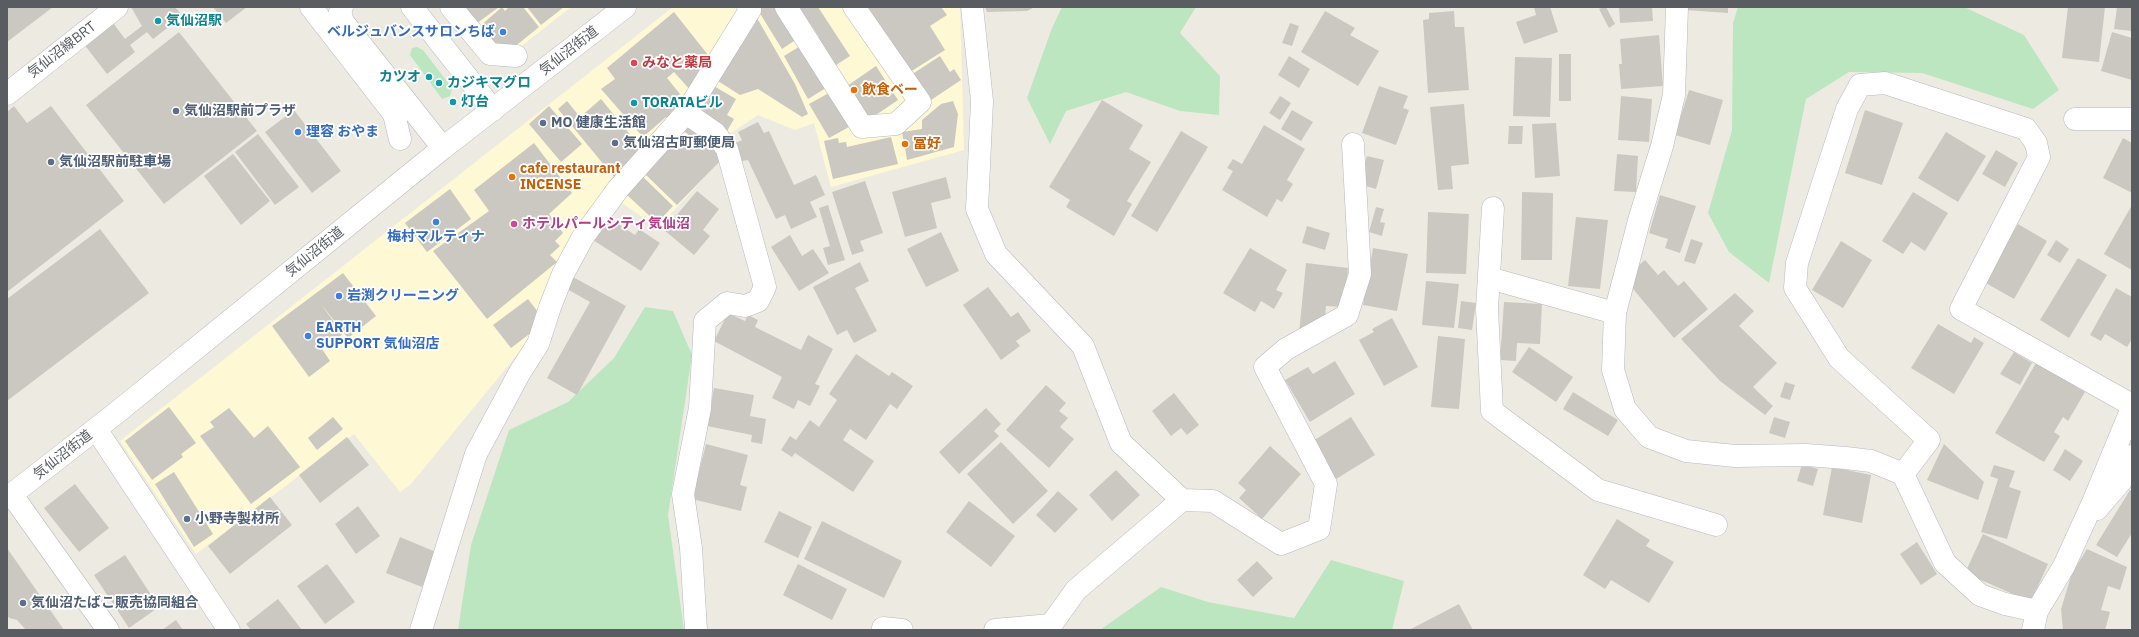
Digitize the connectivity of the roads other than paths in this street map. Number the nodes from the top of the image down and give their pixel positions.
1 (105, 7) edge
2 (117, 7) edge
3 (311, 7) edge
4 (342, 7) edge
5 (412, 7) edge
6 (451, 7) edge
7 (625, 7) edge
8 (748, 7) edge
9 (786, 7) edge
10 (854, 7) edge
11 (972, 7) edge
12 (1677, 7) edge
13 (73, 40) junction
14 (516, 56) dead end
15 (7, 94) edge
16 (493, 110) junction
17 (686, 113) junction
18 (2075, 119) dead end
19 (2132, 119) edge
20 (400, 139) dead end
21 (1353, 144) dead end
22 (443, 148) junction
23 (1493, 208) dead end
24 (1489, 278) junction
25 (1614, 313) junction
26 (2132, 406) edge
27 (96, 429) junction
28 (2129, 470) edge
29 (1903, 474) junction
30 (9, 497) edge
31 (1182, 500) junction
32 (2083, 524) junction
33 (1716, 525) dead end
34 (2035, 620) edge
35 (108, 630) edge
36 (229, 630) edge
37 (421, 630) edge
38 (696, 630) edge
39 (995, 630) edge

1 - 13 street
2 - 13 street, 気仙沼線BRT
3 - 20 street
4 - 22 street
5 - 16 street
6 - 14 street
7 - 16 street, 気仙沼街道
8 - 17 street
9 - 10 street
11 - 31 street
12 - 25 street
13 - 15 street, 気仙沼線BRT
16 - 22 street, 気仙沼街道
17 - 37 street
17 - 38 street
18 - 19 street
21 - 31 street
22 - 27 street, 気仙沼街道
23 - 24 street
24 - 25 street
24 - 33 street
25 - 29 street
26 - 29 street
26 - 32 street
27 - 30 street, 気仙沼街道
27 - 36 street
28 - 32 street
29 - 34 street
30 - 35 street
31 - 39 street
32 - 34 street

